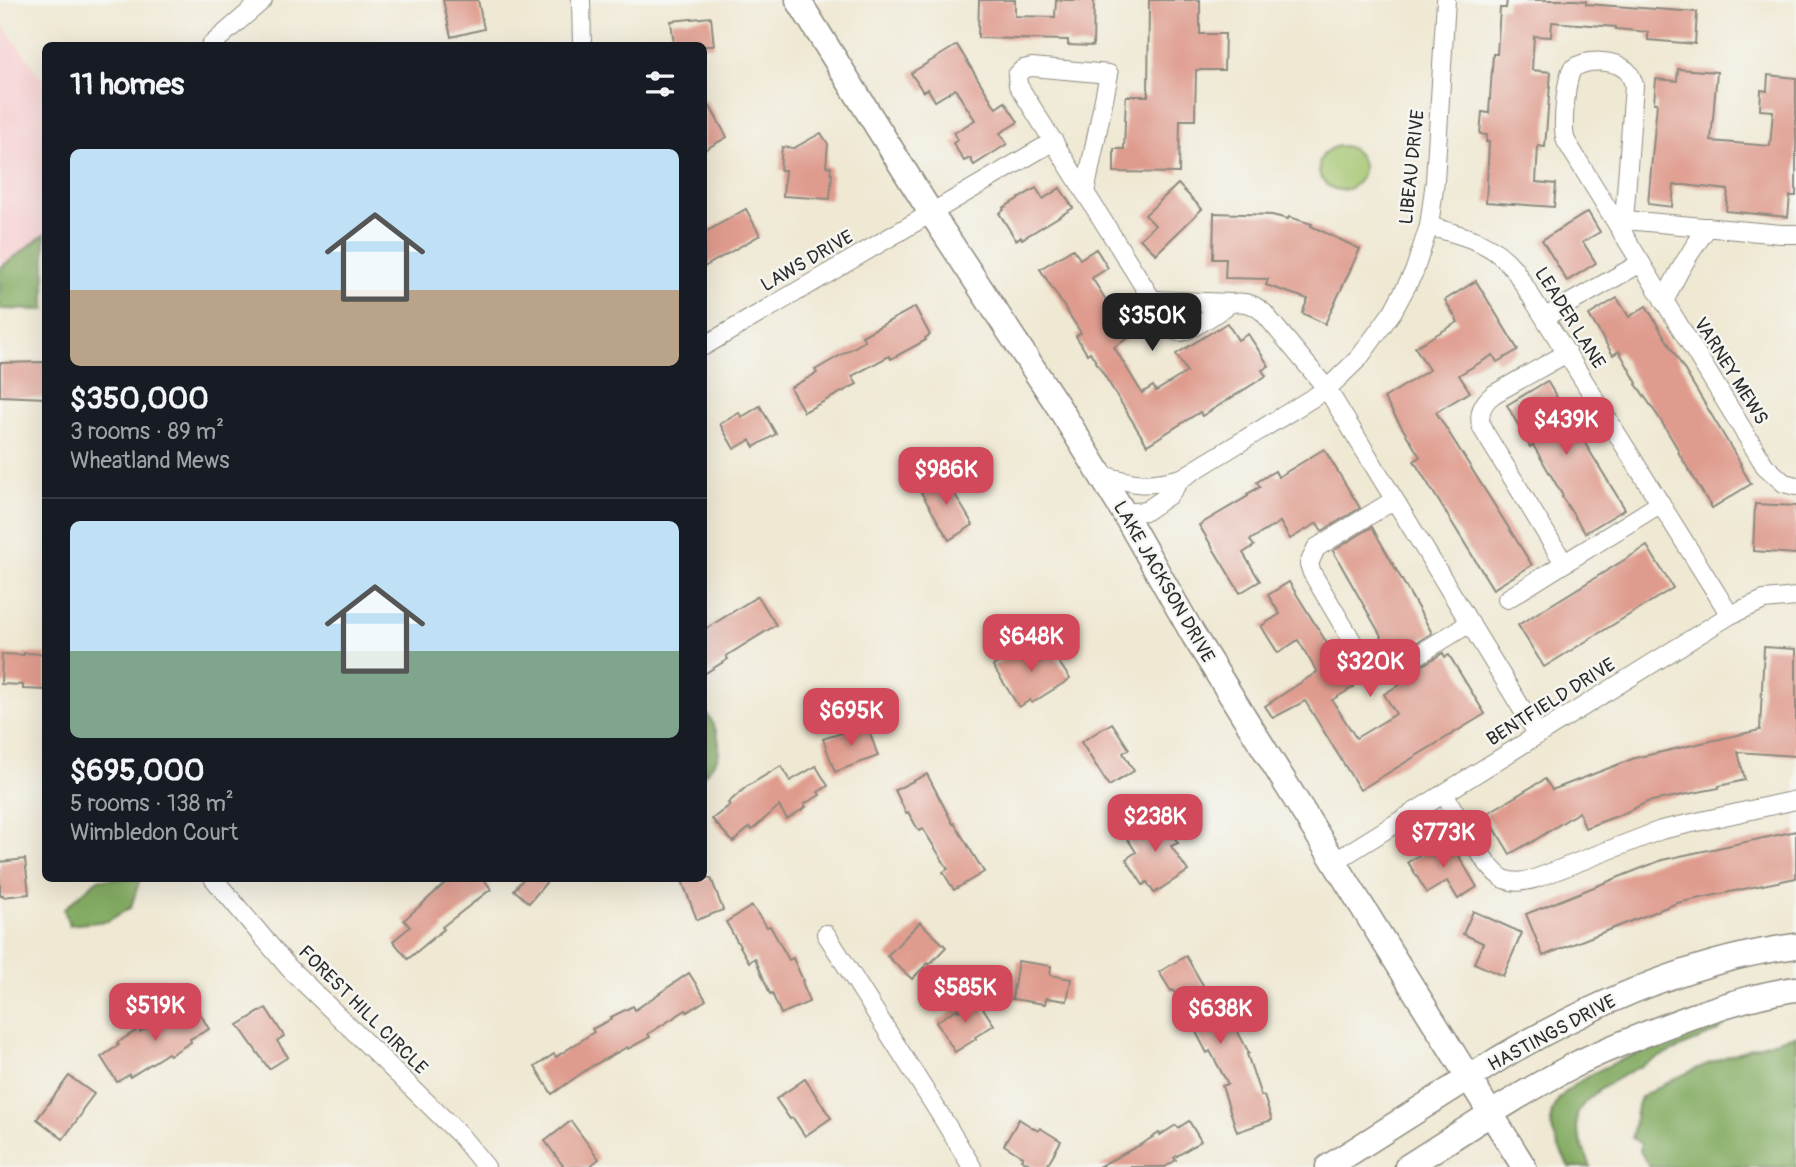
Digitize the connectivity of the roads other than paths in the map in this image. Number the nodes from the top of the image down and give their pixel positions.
1 (263, 0) edge
2 (580, 0) edge
3 (1446, 0) edge
4 (798, 1) edge
5 (215, 42) edge
6 (582, 42) edge
7 (1054, 141) junction
8 (1085, 193) junction
9 (931, 213) junction
10 (1621, 225) junction
11 (1429, 226) junction
12 (1708, 228) junction
13 (1796, 234) edge
14 (1641, 263) junction
15 (1152, 300) junction
16 (1664, 302) junction
17 (1231, 303) junction
18 (1545, 317) junction
19 (707, 343) edge
20 (1567, 353) junction
21 (1327, 389) junction
22 (1100, 474) junction
23 (1182, 478) junction
24 (1796, 486) edge
25 (1394, 500) junction
26 (1661, 503) junction
27 (1124, 513) junction
28 (1564, 563) junction
29 (1796, 597) edge
30 (1507, 598) dead end
31 (1730, 615) junction
32 (1470, 623) junction
33 (1538, 734) junction
34 (1444, 793) junction
35 (1796, 800) edge
36 (1334, 862) junction
37 (216, 882) edge
38 (826, 934) dead end
39 (1796, 946) edge
40 (1796, 989) edge
41 (1468, 1077) junction
42 (1491, 1114) junction
43 (486, 1167) edge
44 (972, 1167) edge
45 (1328, 1167) edge
46 (1407, 1167) edge
47 (1524, 1167) edge

1 - 5 street
2 - 6 street
3 - 11 street, LIBEAU DRIVE
4 - 9 street, LAKE JACKSON DRIVE
7 - 8 street
7 - 8 street
7 - 9 street, LAWS DRIVE
8 - 15 street
9 - 19 street, LAWS DRIVE
9 - 22 street, LAKE JACKSON DRIVE
10 - 10 street, VARNEY MEWS
10 - 12 street
10 - 14 street, VARNEY MEWS
11 - 18 street, LEADER LANE
11 - 21 street, LIBEAU DRIVE
12 - 13 street
12 - 16 street
14 - 16 street, VARNEY MEWS
14 - 18 street
15 - 17 street
15 - 17 street
16 - 24 street, VARNEY MEWS
17 - 21 street
18 - 20 street, LEADER LANE
20 - 26 street, LEADER LANE
20 - 28 street
21 - 23 street, LIBEAU DRIVE
21 - 25 street
22 - 23 street, LIBEAU DRIVE
22 - 27 street, LAKE JACKSON DRIVE
23 - 27 street, LIBEAU DRIVE
25 - 32 street
25 - 32 street
26 - 28 street
26 - 31 street, LEADER LANE
27 - 36 street, LAKE JACKSON DRIVE
28 - 30 street
29 - 31 street, BENTFIELD DRIVE
31 - 33 street, BENTFIELD DRIVE
32 - 33 street
33 - 34 street, BENTFIELD DRIVE
34 - 35 street
34 - 36 street, BENTFIELD DRIVE
36 - 41 street, LAKE JACKSON DRIVE
37 - 43 street, FOREST HILL CIRCLE
38 - 44 street
39 - 41 street, HASTINGS DRIVE
40 - 42 street, HASTINGS DRIVE
41 - 42 street, LAKE JACKSON DRIVE
41 - 45 street, HASTINGS DRIVE
42 - 46 street, HASTINGS DRIVE
42 - 47 street, LAKE JACKSON DRIVE

